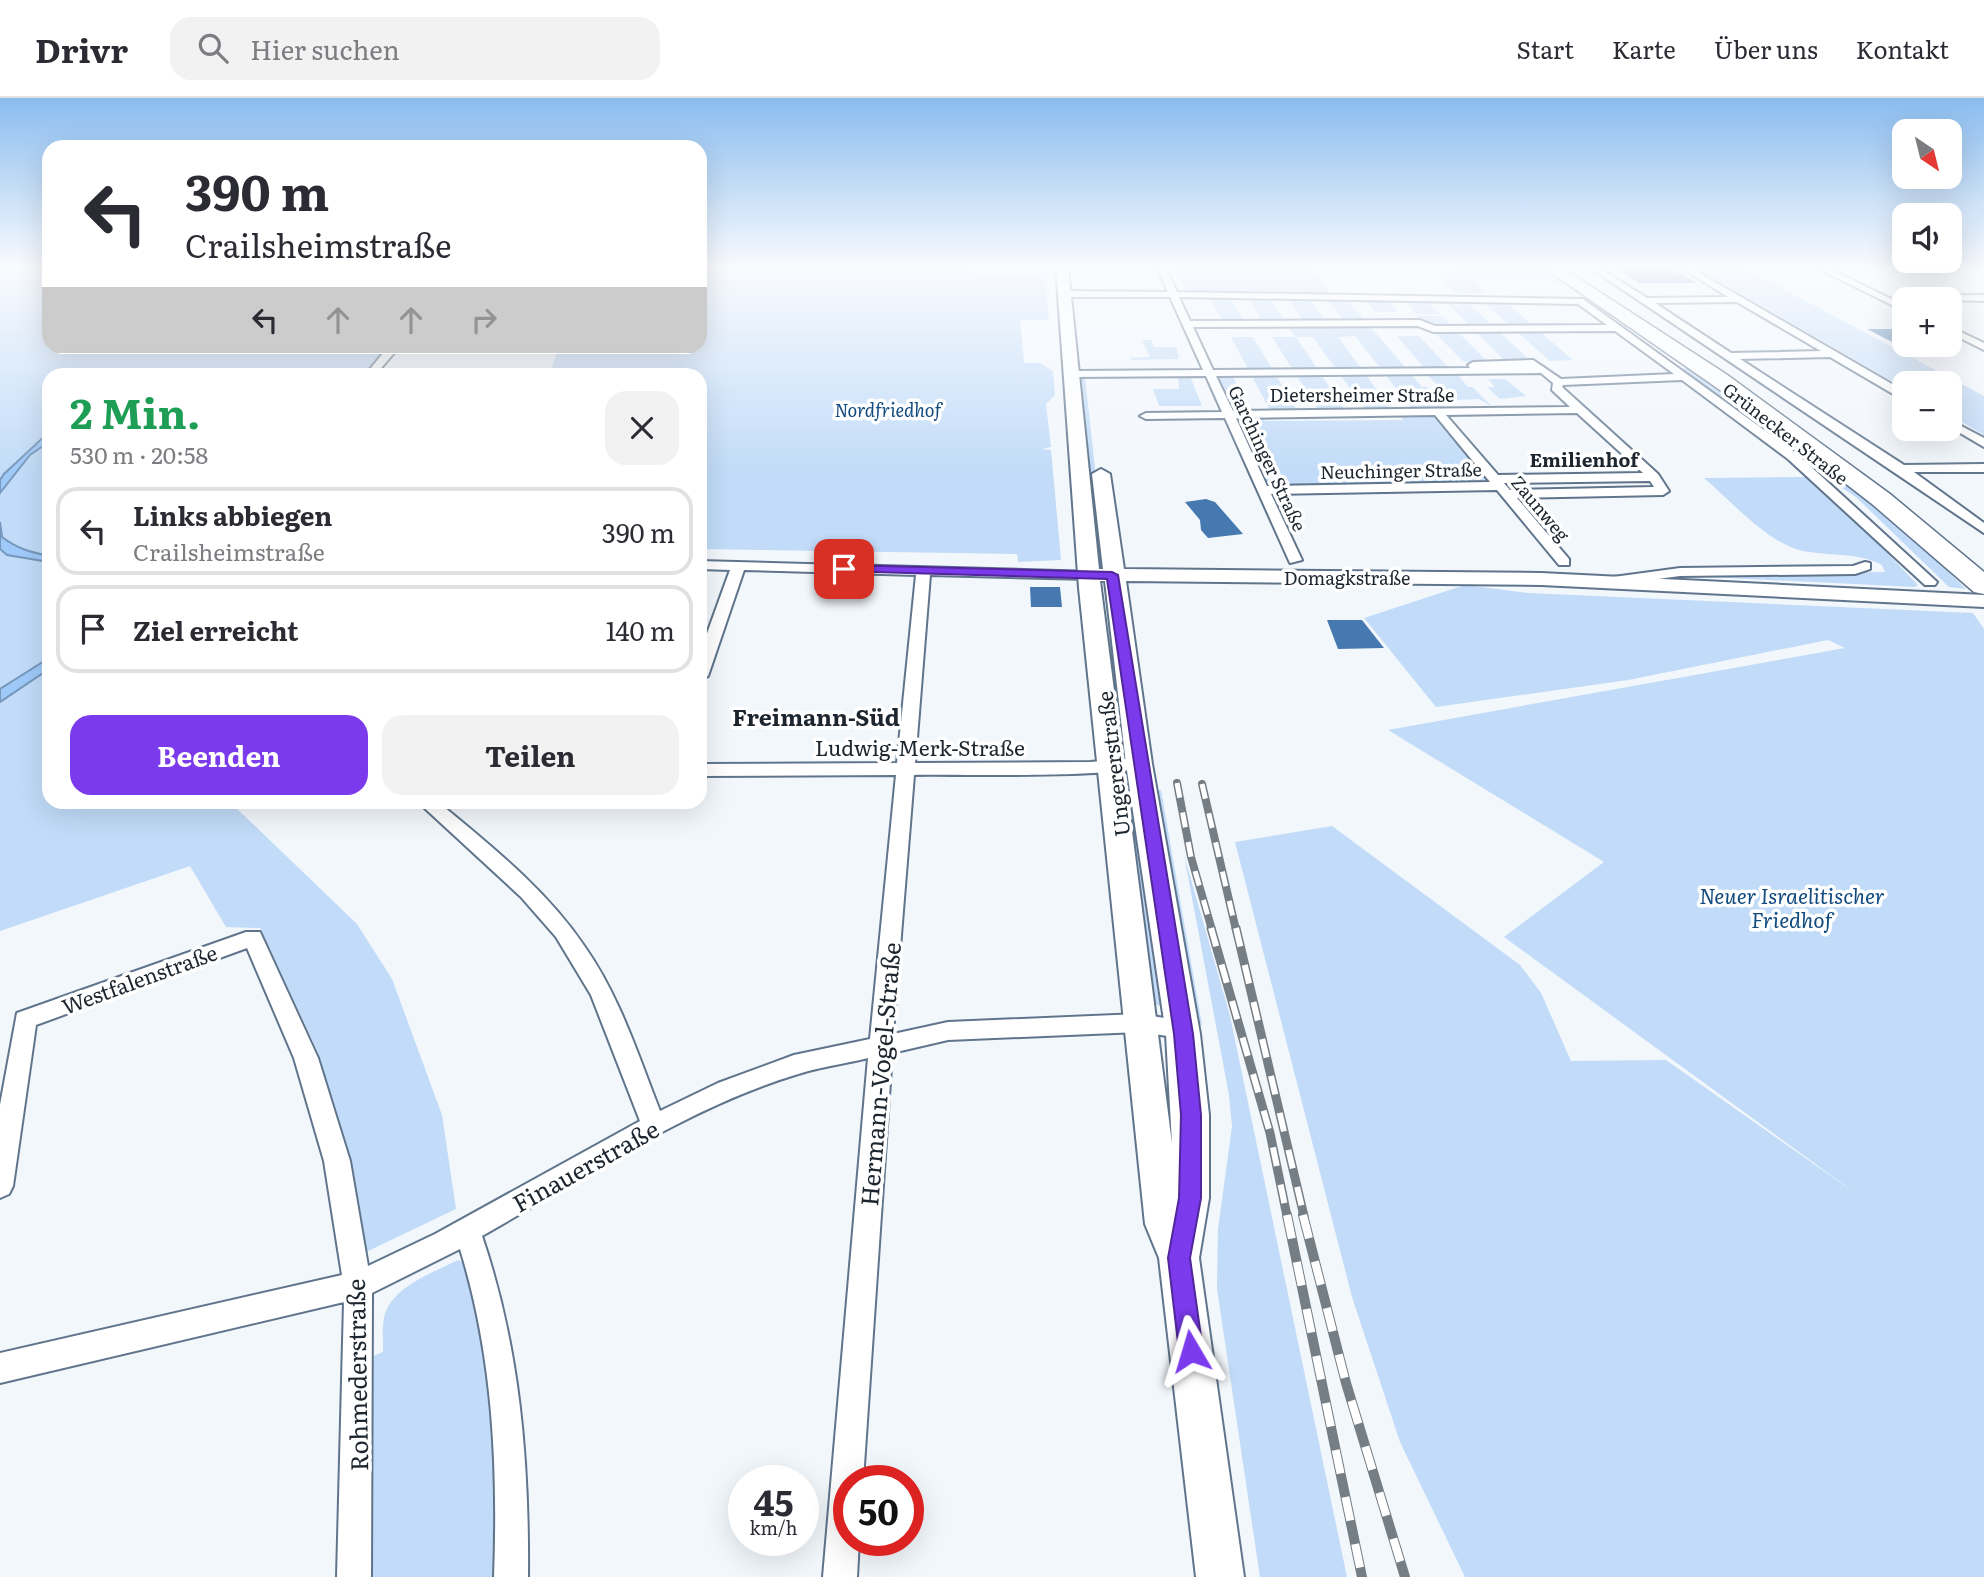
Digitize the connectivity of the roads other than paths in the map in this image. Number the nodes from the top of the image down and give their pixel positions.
1 (1076, 336) edge
2 (1630, 336) edge
3 (1656, 336) edge
4 (1669, 336) edge
5 (1700, 336) edge
6 (1804, 336) edge
7 (1962, 336) edge
8 (1193, 337) joint
9 (1210, 337) dead end
10 (1984, 347) edge
11 (388, 354) edge
12 (1835, 354) junction
13 (1731, 356) junction
14 (376, 368) edge
15 (1209, 373) junction
16 (1085, 374) junction
17 (1686, 377) junction
18 (1559, 382) junction
19 (1892, 389) edge
20 (1580, 410) junction
21 (1437, 411) junction
22 (1228, 413) junction
23 (1146, 416) dead end
24 (1962, 431) edge
25 (1984, 443) edge
26 (1098, 453) dead end
27 (1984, 468) edge
28 (1901, 469) junction
29 (1500, 486) junction
30 (1262, 490) junction
31 (1984, 529) edge
32 (1295, 560) dead end
33 (1564, 562) dead end
34 (707, 565) edge
35 (738, 566) junction
36 (1865, 566) dead end
37 (1984, 566) edge
38 (923, 571) junction
39 (1101, 575) junction
40 (1604, 582) junction
41 (1930, 582) dead end
42 (1984, 586) edge
43 (1966, 601) edge
44 (707, 656) edge
45 (1126, 766) junction
46 (904, 769) junction
47 (707, 770) edge
48 (435, 809) edge
49 (253, 938) joint
50 (1139, 1023) junction
51 (1182, 1030) junction
52 (881, 1044) junction
53 (654, 1126) junction
54 (0, 1186) edge
55 (467, 1230) junction
56 (1179, 1258) junction
57 (358, 1284) junction
58 (0, 1368) edge
59 (354, 1577) edge
60 (511, 1577) edge
61 (841, 1577) edge
62 (1220, 1577) edge

1 - 16 main road, Ungererstraße
2 - 17 street, Grünecker Straße
3 - 42 highway
4 - 37 highway
5 - 13 street
6 - 12 street
7 - 10 street
8 - 9 street
8 - 15 street, Garchinger Straße
11 - 14 street
12 - 13 street
12 - 19 street
13 - 28 street
15 - 16 street
15 - 18 street
15 - 22 street, Garchinger Straße
16 - 39 main road, Ungererstraße
17 - 18 street
17 - 41 street, Grünecker Straße
18 - 20 street
20 - 21 street, Dietersheimer Straße
20 - 29 street, Neuchinger Straße
21 - 22 street, Dietersheimer Straße
21 - 29 street, Zaunweg
22 - 23 street, Dietersheimer Straße
22 - 30 street, Garchinger Straße
24 - 25 street
26 - 39 main road, Ungererstraße
27 - 28 street
28 - 31 street
29 - 30 street, Neuchinger Straße
29 - 33 street, Zaunweg
30 - 32 street, Garchinger Straße
34 - 35 street
35 - 38 street
35 - 44 street
36 - 40 street, Domagkstraße
38 - 39 street
38 - 46 street, Hermann-Vogel-Straße
39 - 40 main road, Domagkstraße
39 - 45 main road, Ungererstraße
40 - 43 main road, Domagkstraße
45 - 46 street, Ludwig-Merk-Straße
45 - 50 main road, Ungererstraße
45 - 51 main road, Ungererstraße
46 - 47 street, Ludwig-Merk-Straße
46 - 52 street, Hermann-Vogel-Straße
48 - 53 street
49 - 54 street, Westfalenstraße
49 - 57 street, Rohmederstraße
50 - 51 street, Finauerstraße
50 - 52 street, Finauerstraße
50 - 56 main road, Ungererstraße
51 - 56 main road, Ungererstraße
52 - 53 street, Finauerstraße
52 - 61 street, Hermann-Vogel-Straße
53 - 55 street, Finauerstraße
55 - 57 street, Finauerstraße
55 - 60 street
56 - 62 main road, Ungererstraße
57 - 58 street, Finauerstraße
57 - 59 street, Rohmederstraße

